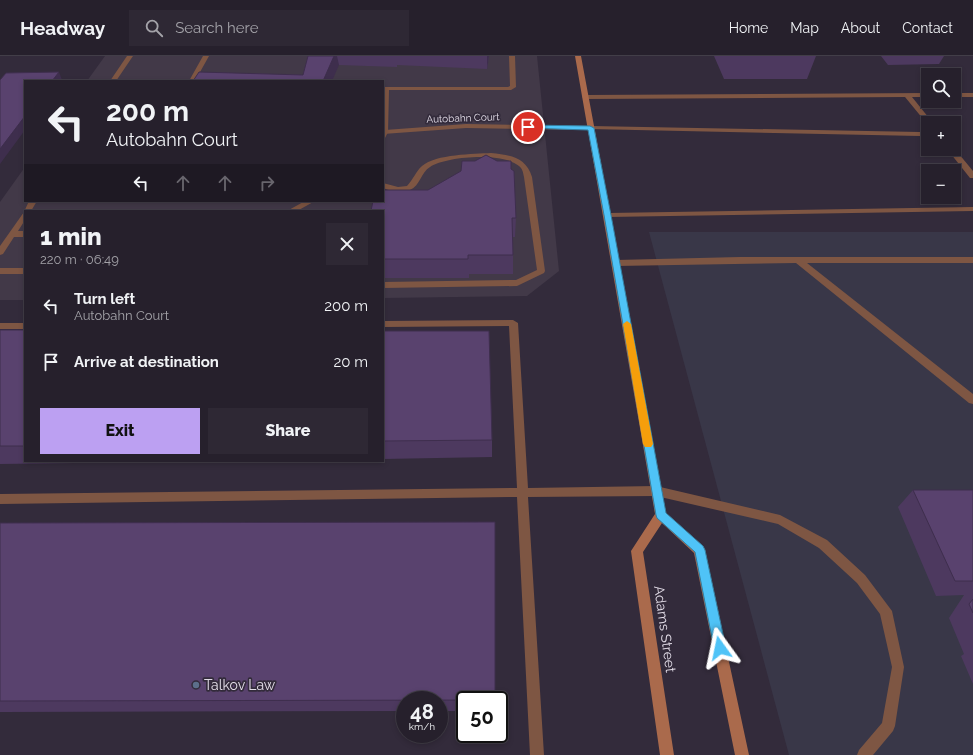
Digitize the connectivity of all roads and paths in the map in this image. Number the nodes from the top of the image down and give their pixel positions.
1 (130, 56) edge
2 (206, 56) edge
3 (512, 56) edge
4 (578, 56) edge
5 (197, 73) junction
6 (205, 73) edge
7 (114, 80) edge
8 (193, 80) edge
9 (385, 88) edge
10 (973, 94) edge
11 (907, 95) junction
12 (921, 95) edge
13 (961, 95) edge
14 (585, 97) junction
15 (924, 116) edge
16 (590, 128) junction
17 (384, 134) edge
18 (920, 134) dead end
19 (957, 156) edge
20 (973, 176) edge
21 (384, 185) edge
22 (309, 202) edge
23 (973, 209) edge
24 (293, 210) edge
25 (608, 215) junction
26 (24, 216) edge
27 (12, 234) junction
28 (24, 234) edge
29 (0, 252) edge
30 (798, 260) junction
31 (973, 260) edge
32 (616, 263) junction
33 (0, 271) edge
34 (24, 271) edge
35 (384, 285) edge
36 (384, 324) edge
37 (0, 326) edge
38 (24, 326) edge
39 (973, 400) edge
40 (656, 491) junction
41 (522, 492) junction
42 (0, 499) edge
43 (661, 515) junction
44 (536, 755) edge
45 (667, 755) edge
46 (742, 755) edge
47 (864, 755) edge

1 - 7 street
2 - 5 street
3 - 9 street
4 - 14 main road
5 - 6 street
5 - 8 street
9 - 17 street
10 - 13 street
11 - 12 street
11 - 14 street
11 - 15 street
14 - 16 main road
16 - 17 street, Autobahn Court
16 - 18 street, Autobahn Court
16 - 25 main road
19 - 20 street
21 - 35 street
22 - 24 street
23 - 25 street
25 - 32 main road
26 - 27 street
27 - 28 street
27 - 29 street
30 - 31 street
30 - 32 street
30 - 39 street
32 - 40 main road
33 - 34 street
36 - 41 street
37 - 38 street
40 - 41 street
40 - 43 main road
40 - 47 street
41 - 42 street
41 - 44 street
43 - 45 main road, Adams Street
43 - 46 main road

